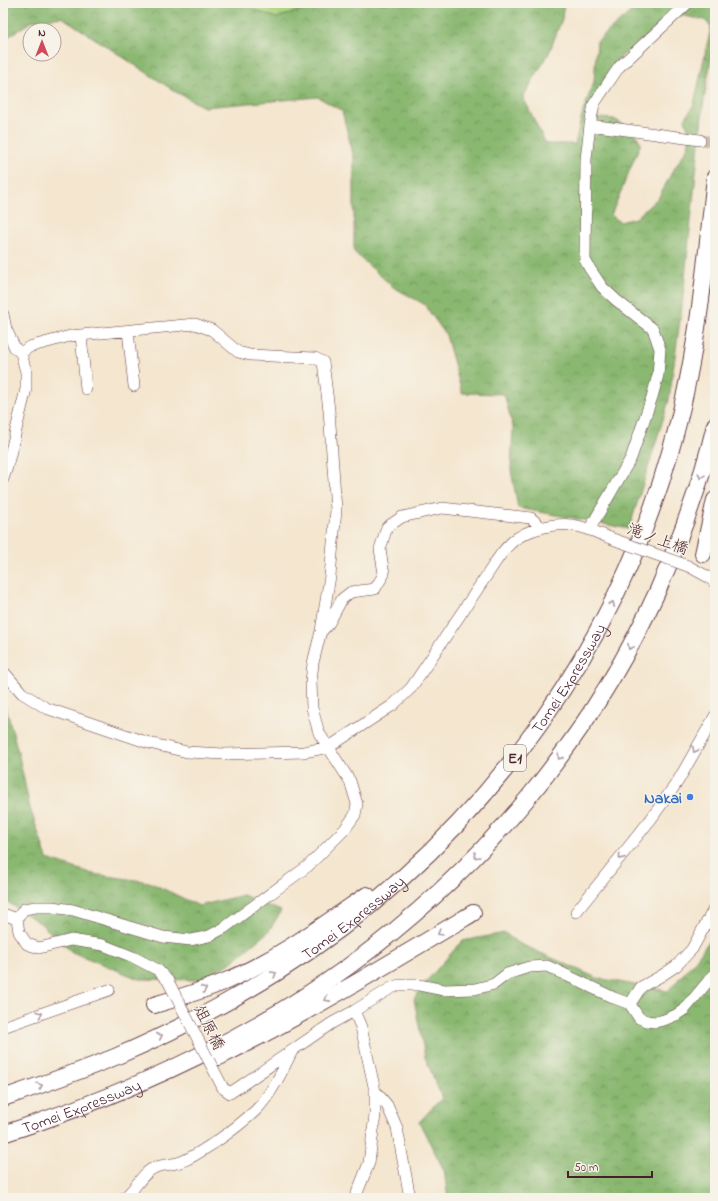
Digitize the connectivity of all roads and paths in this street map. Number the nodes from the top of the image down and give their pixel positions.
1 (688, 3) edge
2 (590, 125) junction
3 (700, 140) tunnel mouth
4 (715, 177) edge
5 (3, 314) edge
6 (128, 330) junction
7 (80, 335) junction
8 (21, 353) junction
9 (134, 386) dead end
10 (86, 389) dead end
11 (715, 425) edge
12 (3, 479) edge
13 (715, 500) edge
14 (541, 527) junction
15 (590, 530) junction
16 (703, 554) dead end
17 (715, 583) edge
18 (321, 631) junction
19 (3, 672) edge
20 (564, 688) junction
21 (715, 716) edge
22 (329, 747) junction
23 (715, 907) edge
24 (576, 912) dead end
25 (473, 913) dead end
26 (3, 914) edge
27 (17, 919) junction
28 (715, 973) edge
29 (109, 990) dead end
30 (630, 1004) junction
31 (154, 1005) dead end
32 (354, 1011) junction
33 (3, 1028) edge
34 (292, 1051) junction
35 (376, 1091) junction
36 (3, 1098) edge
37 (3, 1135) edge
38 (124, 1198) edge
39 (355, 1198) edge
40 (410, 1198) edge

1 - 2 street
2 - 3 street
2 - 15 street
20 -> 4 highway, Tomei Expressway / E1
5 - 8 street
6 - 7 street
6 - 9 street
6 - 18 street
7 - 8 street
7 - 10 street
8 - 12 street
11 -> 37 highway, Tomei Expressway / E1
13 - 16 highway
14 - 15 street, 滝ノ上橋
14 - 18 street
14 - 22 street
15 - 17 street, 滝ノ上橋, bridge
18 - 22 street
19 - 22 street
31 -> 20 highway
36 -> 20 highway, Tomei Expressway / E1
21 -> 24 street
22 - 27 street
23 - 30 street
25 -> 37 highway
26 - 27 street
27 - 34 street, 俎原橋, bridge
28 - 30 street
33 -> 29 street
30 - 32 street
32 - 34 street
32 - 35 street
34 - 38 street
35 - 39 street
35 - 40 street

